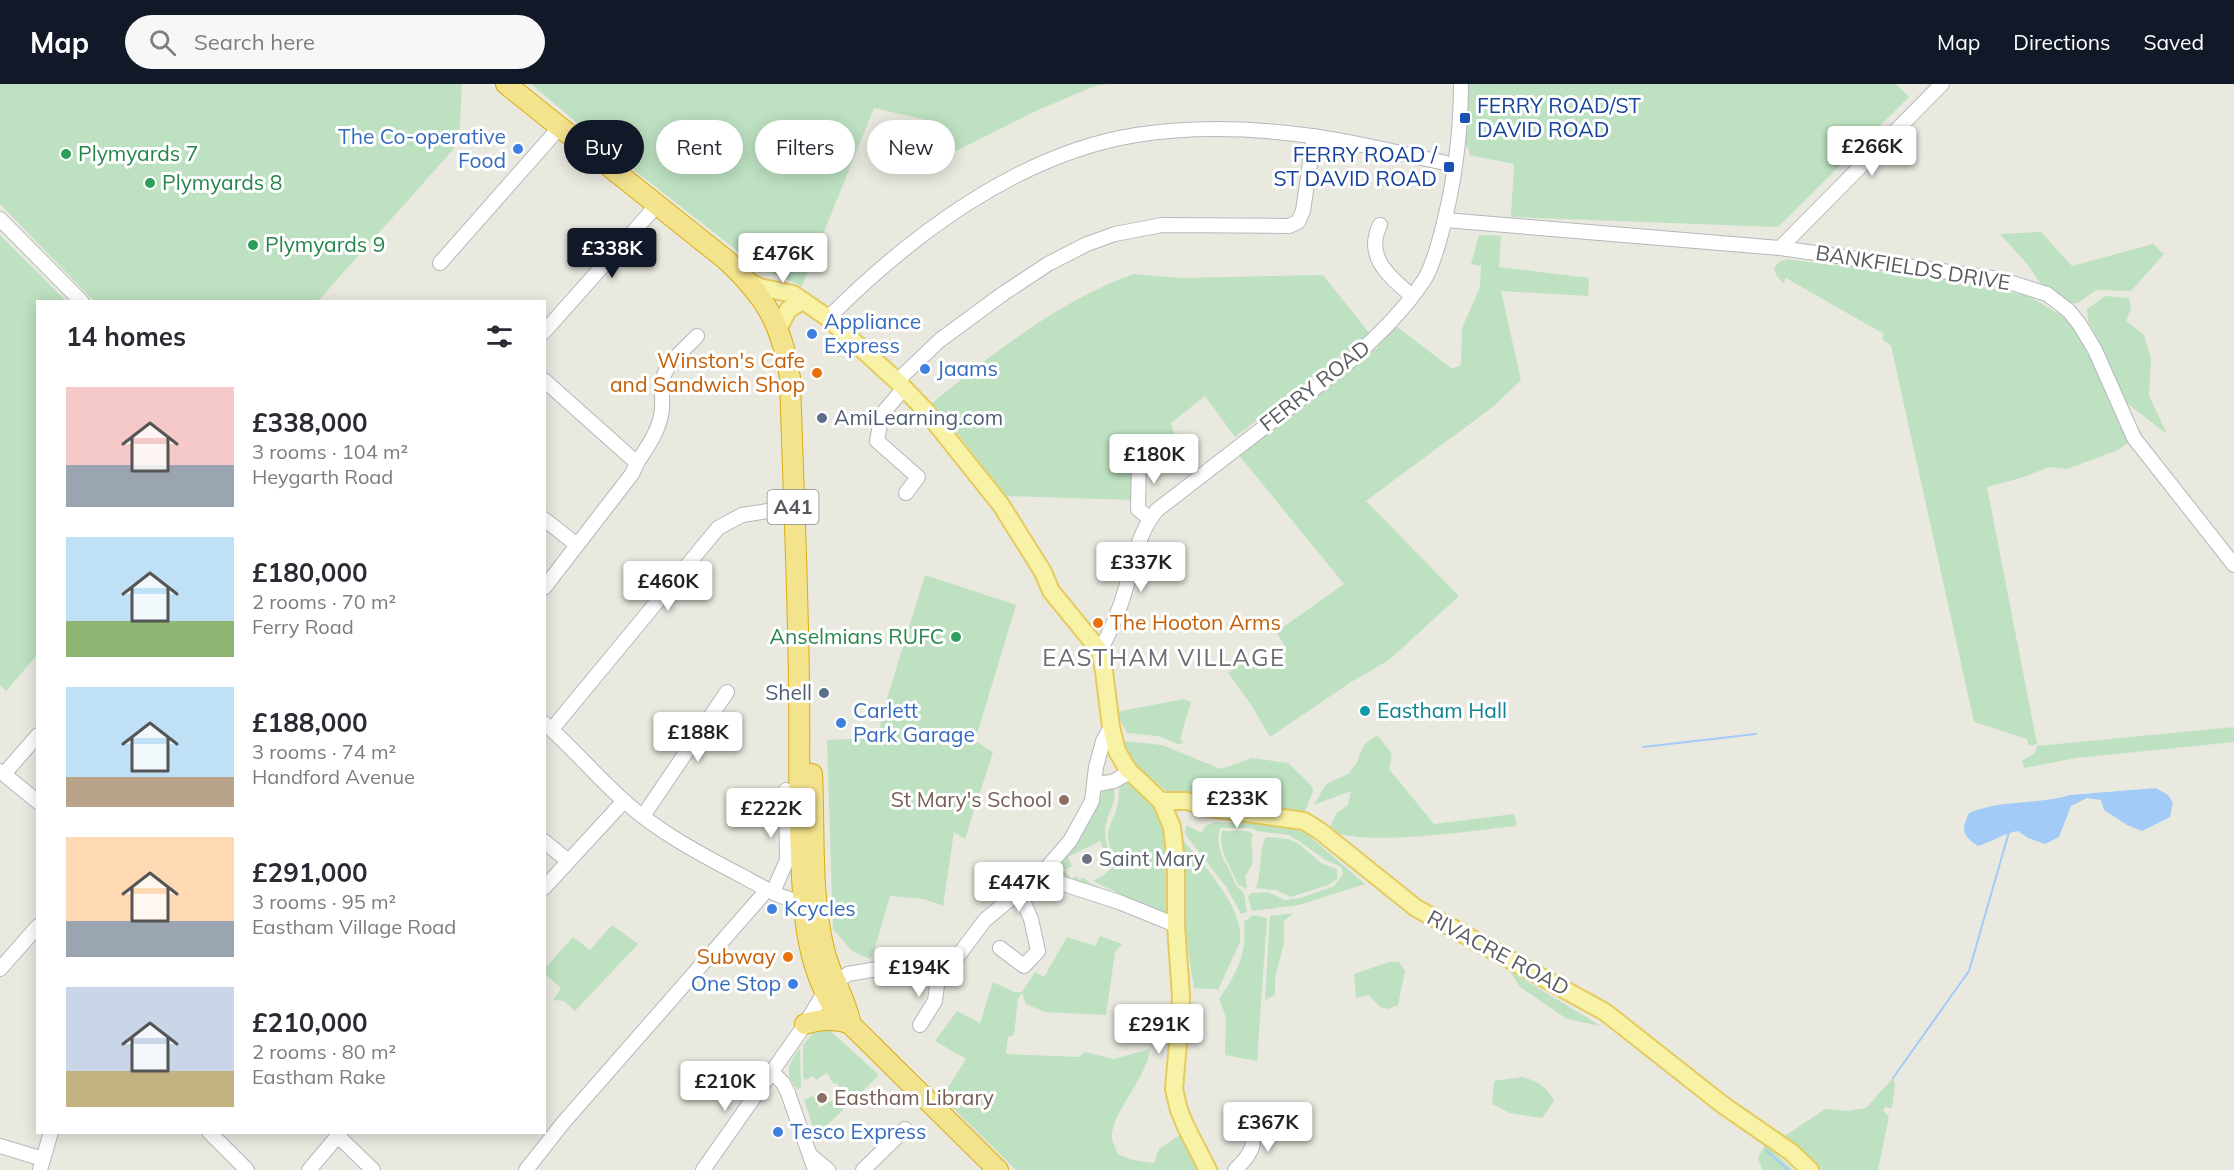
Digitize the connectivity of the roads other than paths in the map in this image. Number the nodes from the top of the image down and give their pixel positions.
1 (506, 84) edge
2 (1461, 84) edge
3 (1942, 84) edge
4 (560, 128) junction
5 (1314, 136) junction
6 (1446, 164) dead end
7 (657, 205) junction
8 (0, 219) edge
9 (1445, 220) junction
10 (1374, 229) dead end
11 (1780, 248) junction
12 (440, 263) dead end
13 (748, 280) junction
14 (1412, 296) junction
15 (80, 300) edge
16 (763, 300) junction
17 (802, 301) junction
18 (828, 318) junction
19 (778, 329) junction
20 (546, 330) edge
21 (697, 336) dead end
22 (546, 382) edge
23 (901, 385) junction
24 (1139, 460) dead end
25 (637, 462) junction
26 (906, 493) dead end
27 (794, 507) junction
28 (1150, 519) junction
29 (546, 521) edge
30 (577, 545) junction
31 (2234, 565) edge
32 (546, 585) edge
33 (1100, 651) junction
34 (799, 686) junction
35 (727, 692) dead end
36 (548, 726) edge
37 (1111, 727) junction
38 (36, 737) edge
39 (2, 772) edge
40 (1130, 772) junction
41 (1094, 785) junction
42 (786, 790) dead end
43 (36, 800) edge
44 (624, 801) junction
45 (1161, 801) junction
46 (643, 816) junction
47 (546, 843) edge
48 (568, 861) junction
49 (1044, 871) junction
50 (802, 879) junction
51 (546, 886) edge
52 (773, 892) junction
53 (1019, 892) junction
54 (810, 903) junction
55 (1176, 925) junction
56 (36, 928) edge
57 (1000, 948) dead end
58 (0, 969) edge
59 (938, 978) junction
60 (830, 988) junction
61 (805, 1024) junction
62 (850, 1024) junction
63 (920, 1025) dead end
64 (772, 1072) junction
65 (1250, 1118) dead end
66 (905, 1129) dead end
67 (50, 1134) edge
68 (211, 1134) edge
69 (339, 1134) edge
70 (0, 1146) edge
71 (811, 1156) junction
72 (42, 1164) edge
73 (247, 1170) edge
74 (309, 1170) edge
75 (373, 1170) edge
76 (526, 1170) edge
77 (703, 1170) edge
78 (815, 1170) edge
79 (828, 1170) edge
80 (863, 1170) edge
81 (998, 1170) edge
82 (1208, 1170) edge
83 (1235, 1170) edge
84 (1810, 1170) edge

1 - 4 highway, A41
2 - 9 street, FERRY ROAD
3 - 11 street
4 - 7 highway, A41
4 - 12 street
5 - 6 street
5 - 18 street
5 - 23 street
7 - 13 highway, A41
7 - 20 street
8 - 15 street
9 - 11 street, BANKFIELDS DRIVE
9 - 14 street, FERRY ROAD
10 - 14 street
11 - 31 street, BANKFIELDS DRIVE
13 - 16 highway, A41
13 - 17 main road
14 - 28 street, FERRY ROAD
16 - 17 main road
16 - 19 highway, A41
17 - 18 main road
17 - 19 main road
18 - 23 main road
19 - 27 highway, A41
21 - 25 street
22 - 25 street
23 - 26 street
23 - 33 main road
24 - 28 street
25 - 30 street
27 - 34 highway, A41
27 - 36 street
28 - 33 street, FERRY ROAD
29 - 30 street
30 - 32 street
33 - 37 main road
34 - 50 highway, A41
34 - 54 highway, A41
35 - 46 street
36 - 44 street
37 - 40 main road
37 - 41 street
38 - 39 street
39 - 43 street
40 - 41 street
40 - 45 main road
41 - 49 street
42 - 52 street
44 - 46 street
44 - 48 street
45 - 55 main road
45 - 84 main road, RIVACRE ROAD
46 - 52 street
47 - 48 street
48 - 51 street
49 - 53 street
49 - 55 street
50 - 52 street
50 - 54 highway, A41
52 - 54 street
52 - 76 street
53 - 57 street
53 - 59 street
54 - 60 highway, A41
55 - 82 main road
56 - 58 street
59 - 60 street
59 - 63 street
60 - 61 street
60 - 62 highway, A41
61 - 62 highway
61 - 64 street
62 - 81 highway, A41
64 - 71 street
64 - 77 street
65 - 83 street
66 - 80 street
67 - 72 street
68 - 73 street
69 - 74 street
69 - 75 street
70 - 72 street
71 - 78 street
71 - 79 street

